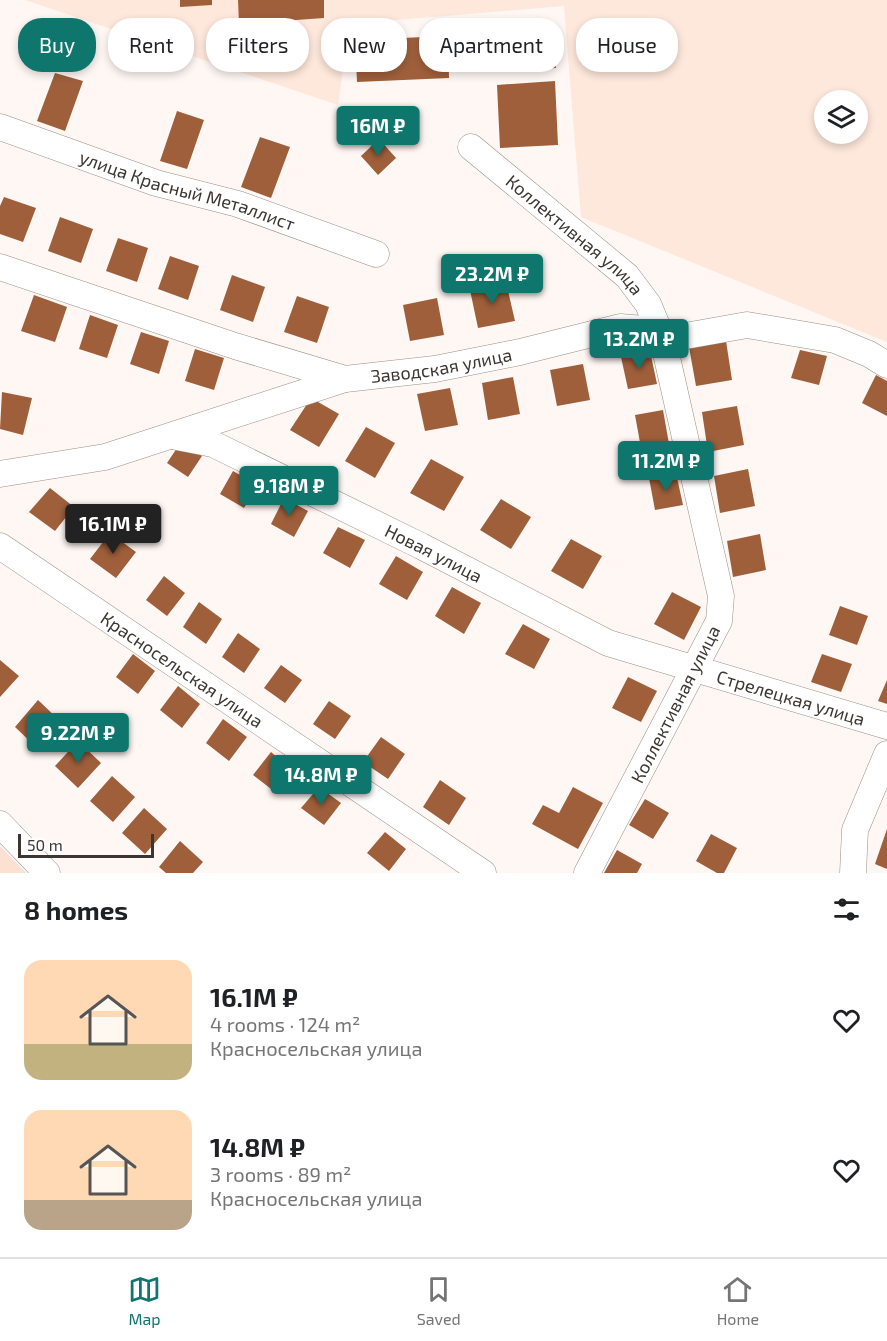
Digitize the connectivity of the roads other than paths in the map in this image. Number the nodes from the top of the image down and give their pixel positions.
1 (0, 127) edge
2 (471, 147) dead end
3 (376, 254) dead end
4 (0, 267) edge
5 (663, 340) junction
6 (887, 365) edge
7 (345, 379) junction
8 (172, 436) junction
9 (0, 474) edge
10 (0, 546) edge
11 (695, 668) junction
12 (887, 726) edge
13 (887, 754) edge
14 (0, 824) edge
15 (47, 873) edge
16 (483, 873) edge
17 (587, 873) edge
18 (853, 873) edge

1 - 3 street, улица Красный Металлист
2 - 5 street, Коллективная улица
4 - 7 street, Заводская улица
5 - 6 street
5 - 7 street, Заводская улица
5 - 11 street, Коллективная улица
7 - 8 street
8 - 9 street
8 - 11 street, Новая улица
10 - 16 street, Красносельская улица
11 - 12 street, Стрелецкая улица
11 - 17 street, Коллективная улица
13 - 18 street
14 - 15 street

